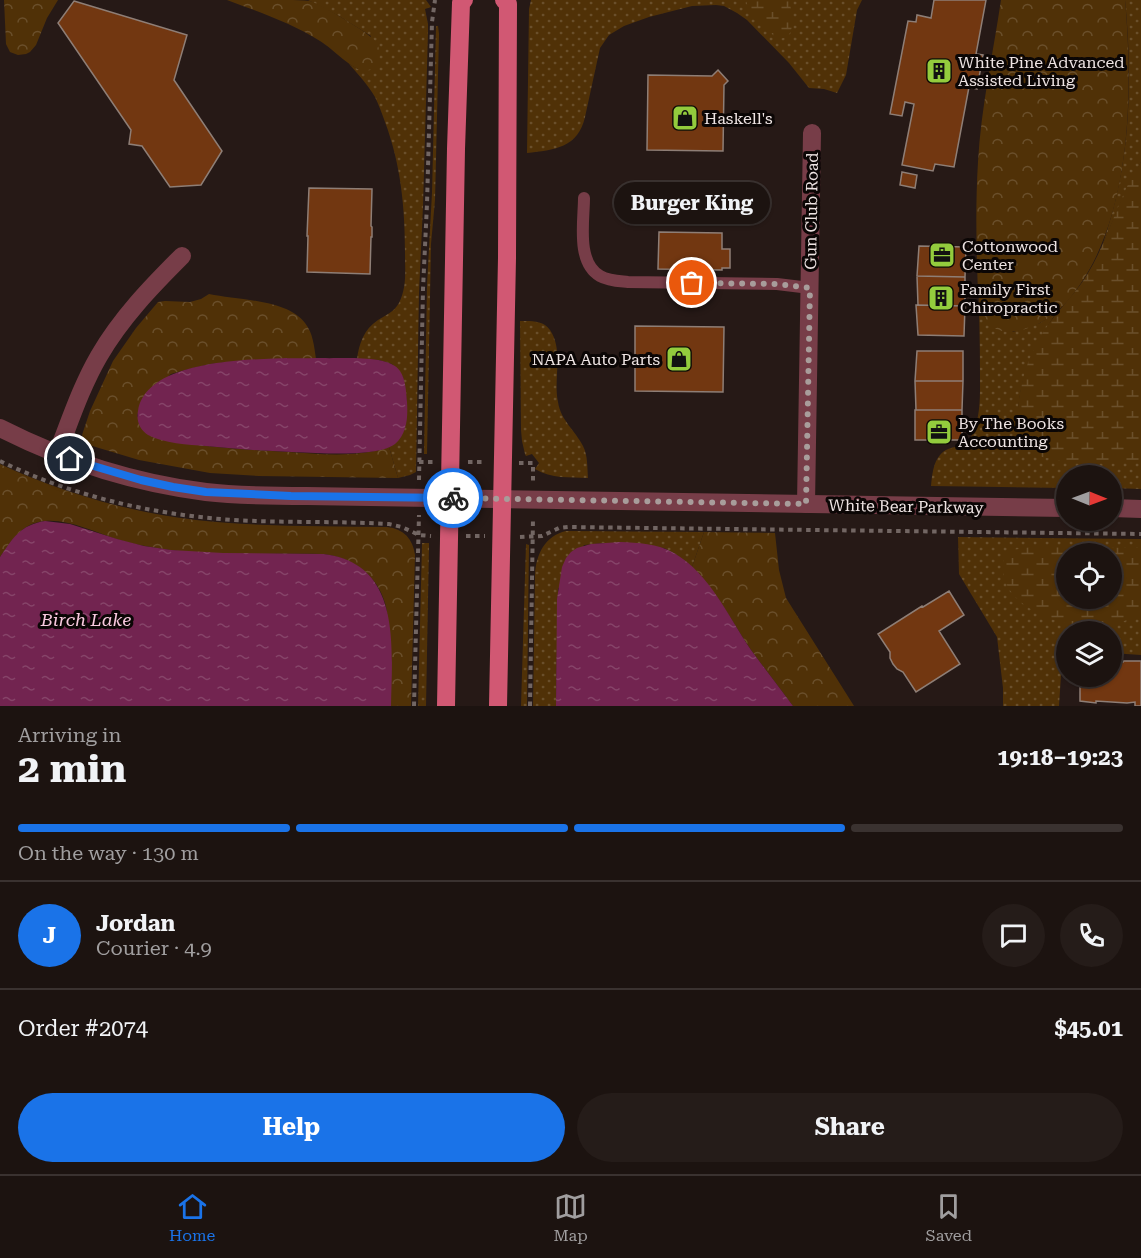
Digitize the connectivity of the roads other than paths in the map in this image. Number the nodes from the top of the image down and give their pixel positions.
1 (464, 0) edge
2 (504, 0) edge
3 (812, 133) dead end
4 (584, 198) dead end
5 (182, 256) dead end
6 (810, 288) junction
7 (0, 428) edge
8 (57, 454) junction
9 (449, 498) junction
10 (502, 499) junction
11 (806, 504) junction
12 (1056, 508) edge
13 (1122, 508) edge
14 (1141, 509) edge
15 (446, 706) edge
16 (498, 706) edge

1 - 9 main road
2 - 10 main road
3 - 6 street, Gun Club Road
4 - 6 lane
5 - 8 street
6 - 11 street, Gun Club Road
7 - 8 street, White Bear Parkway
8 - 9 street, White Bear Parkway
9 - 10 street, White Bear Parkway
9 - 15 main road
10 - 11 street, White Bear Parkway
10 - 16 main road
11 - 12 street, White Bear Parkway
13 - 14 street

